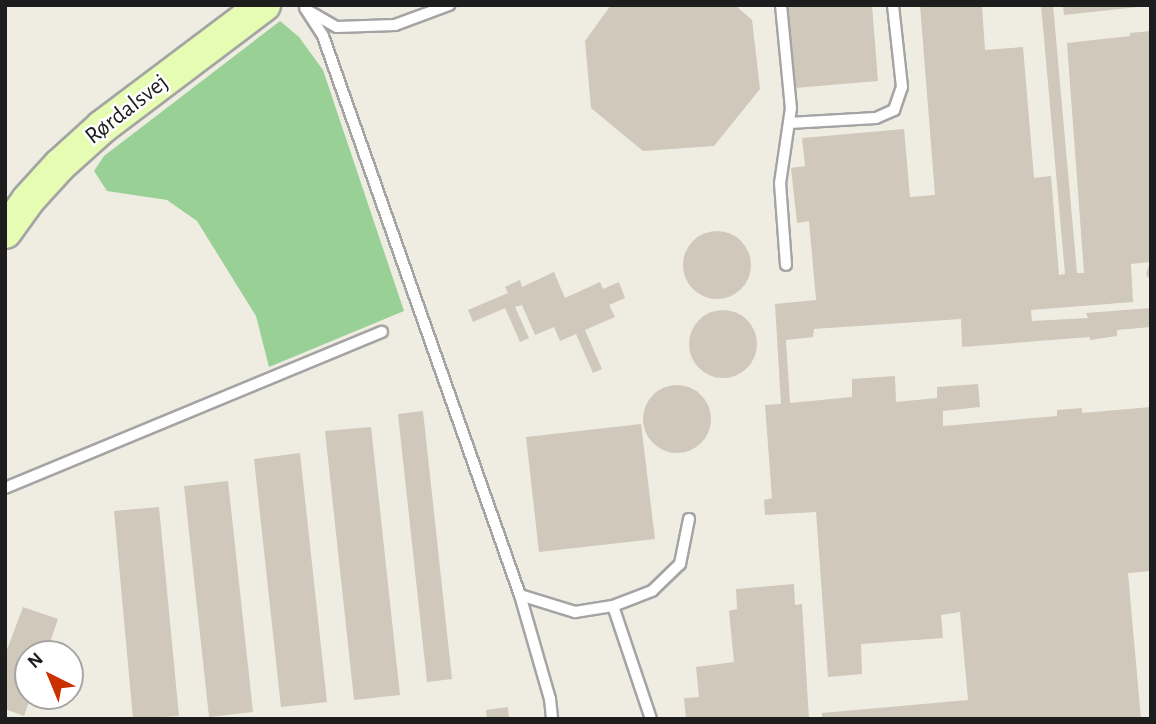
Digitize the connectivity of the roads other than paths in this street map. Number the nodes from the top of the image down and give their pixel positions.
1 (264, 5) edge
2 (449, 5) edge
3 (781, 5) edge
4 (892, 5) edge
5 (302, 7) edge
6 (789, 123) junction
7 (5, 232) edge
8 (786, 265) dead end
9 (382, 332) dead end
10 (5, 488) edge
11 (689, 519) dead end
12 (520, 595) junction
13 (613, 607) junction
14 (552, 719) edge
15 (651, 719) edge

1 - 7 street, Rørdalsvej
2 - 5 lane
3 - 6 lane
4 - 6 lane
5 - 12 lane
6 - 8 lane
9 - 10 lane
11 - 13 lane
12 - 13 lane
12 - 14 lane
13 - 15 lane

